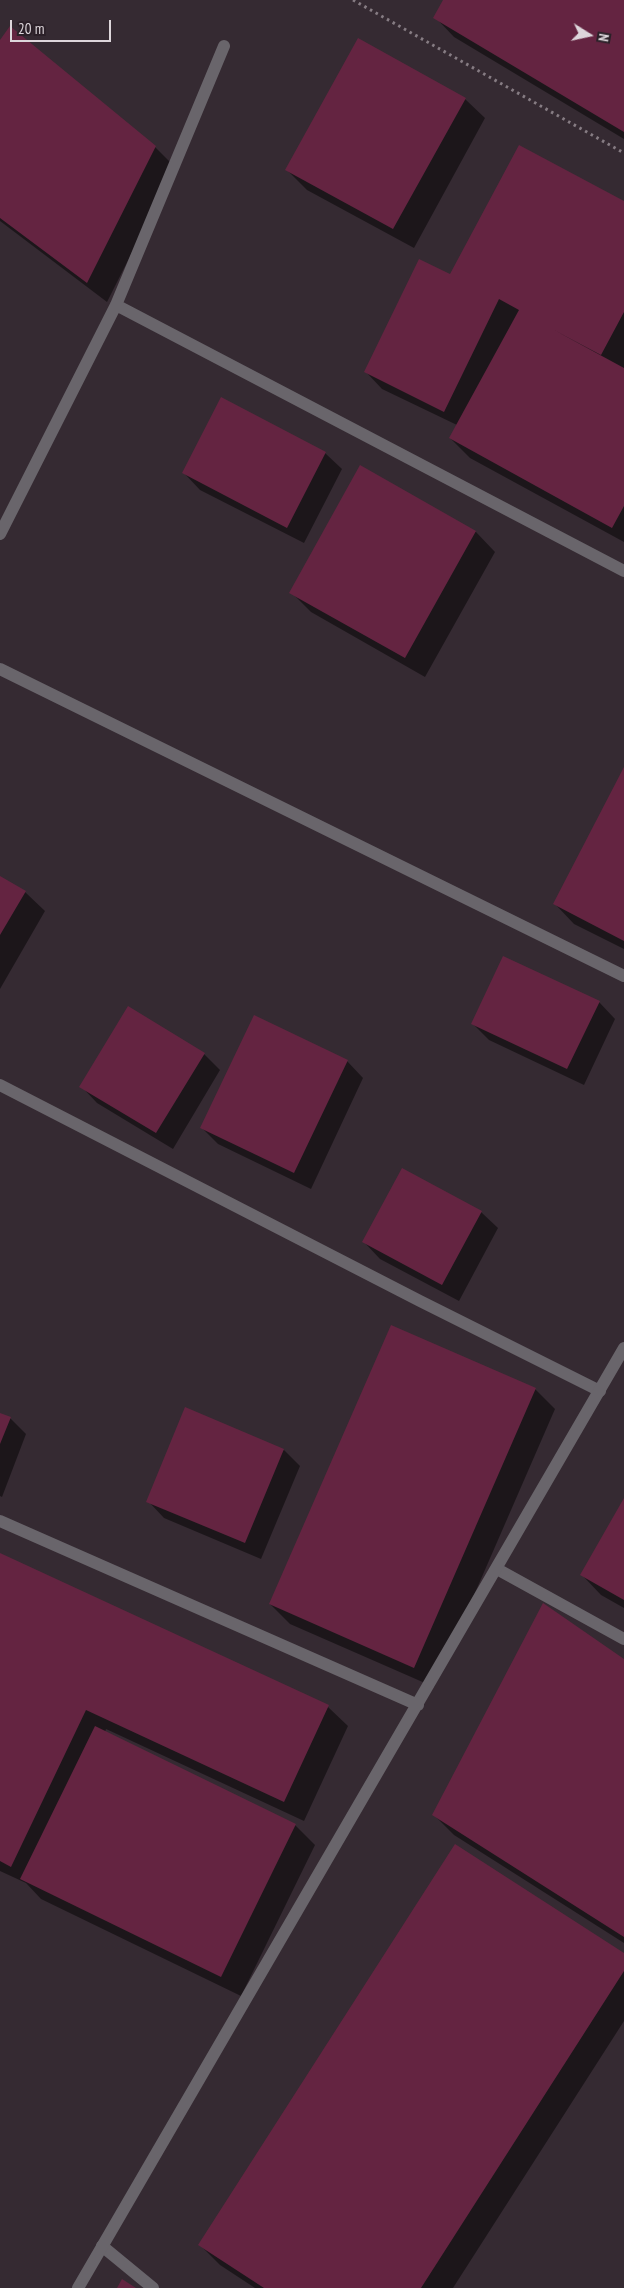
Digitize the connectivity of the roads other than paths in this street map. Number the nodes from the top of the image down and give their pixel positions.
1 (224, 46) dead end
2 (116, 305) junction
3 (0, 534) edge
4 (624, 571) edge
5 (0, 669) edge
6 (624, 976) edge
7 (0, 1085) edge
8 (624, 1348) edge
9 (600, 1391) junction
10 (0, 1521) edge
11 (497, 1569) junction
12 (624, 1639) edge
13 (418, 1705) junction
14 (102, 2246) junction
15 (78, 2288) edge
16 (153, 2288) edge

1 - 2 street
2 - 3 street
2 - 4 street
5 - 6 street
7 - 9 street
8 - 9 street
9 - 11 street
10 - 13 street
11 - 12 street
11 - 13 street
13 - 14 street
14 - 15 street
14 - 16 street

